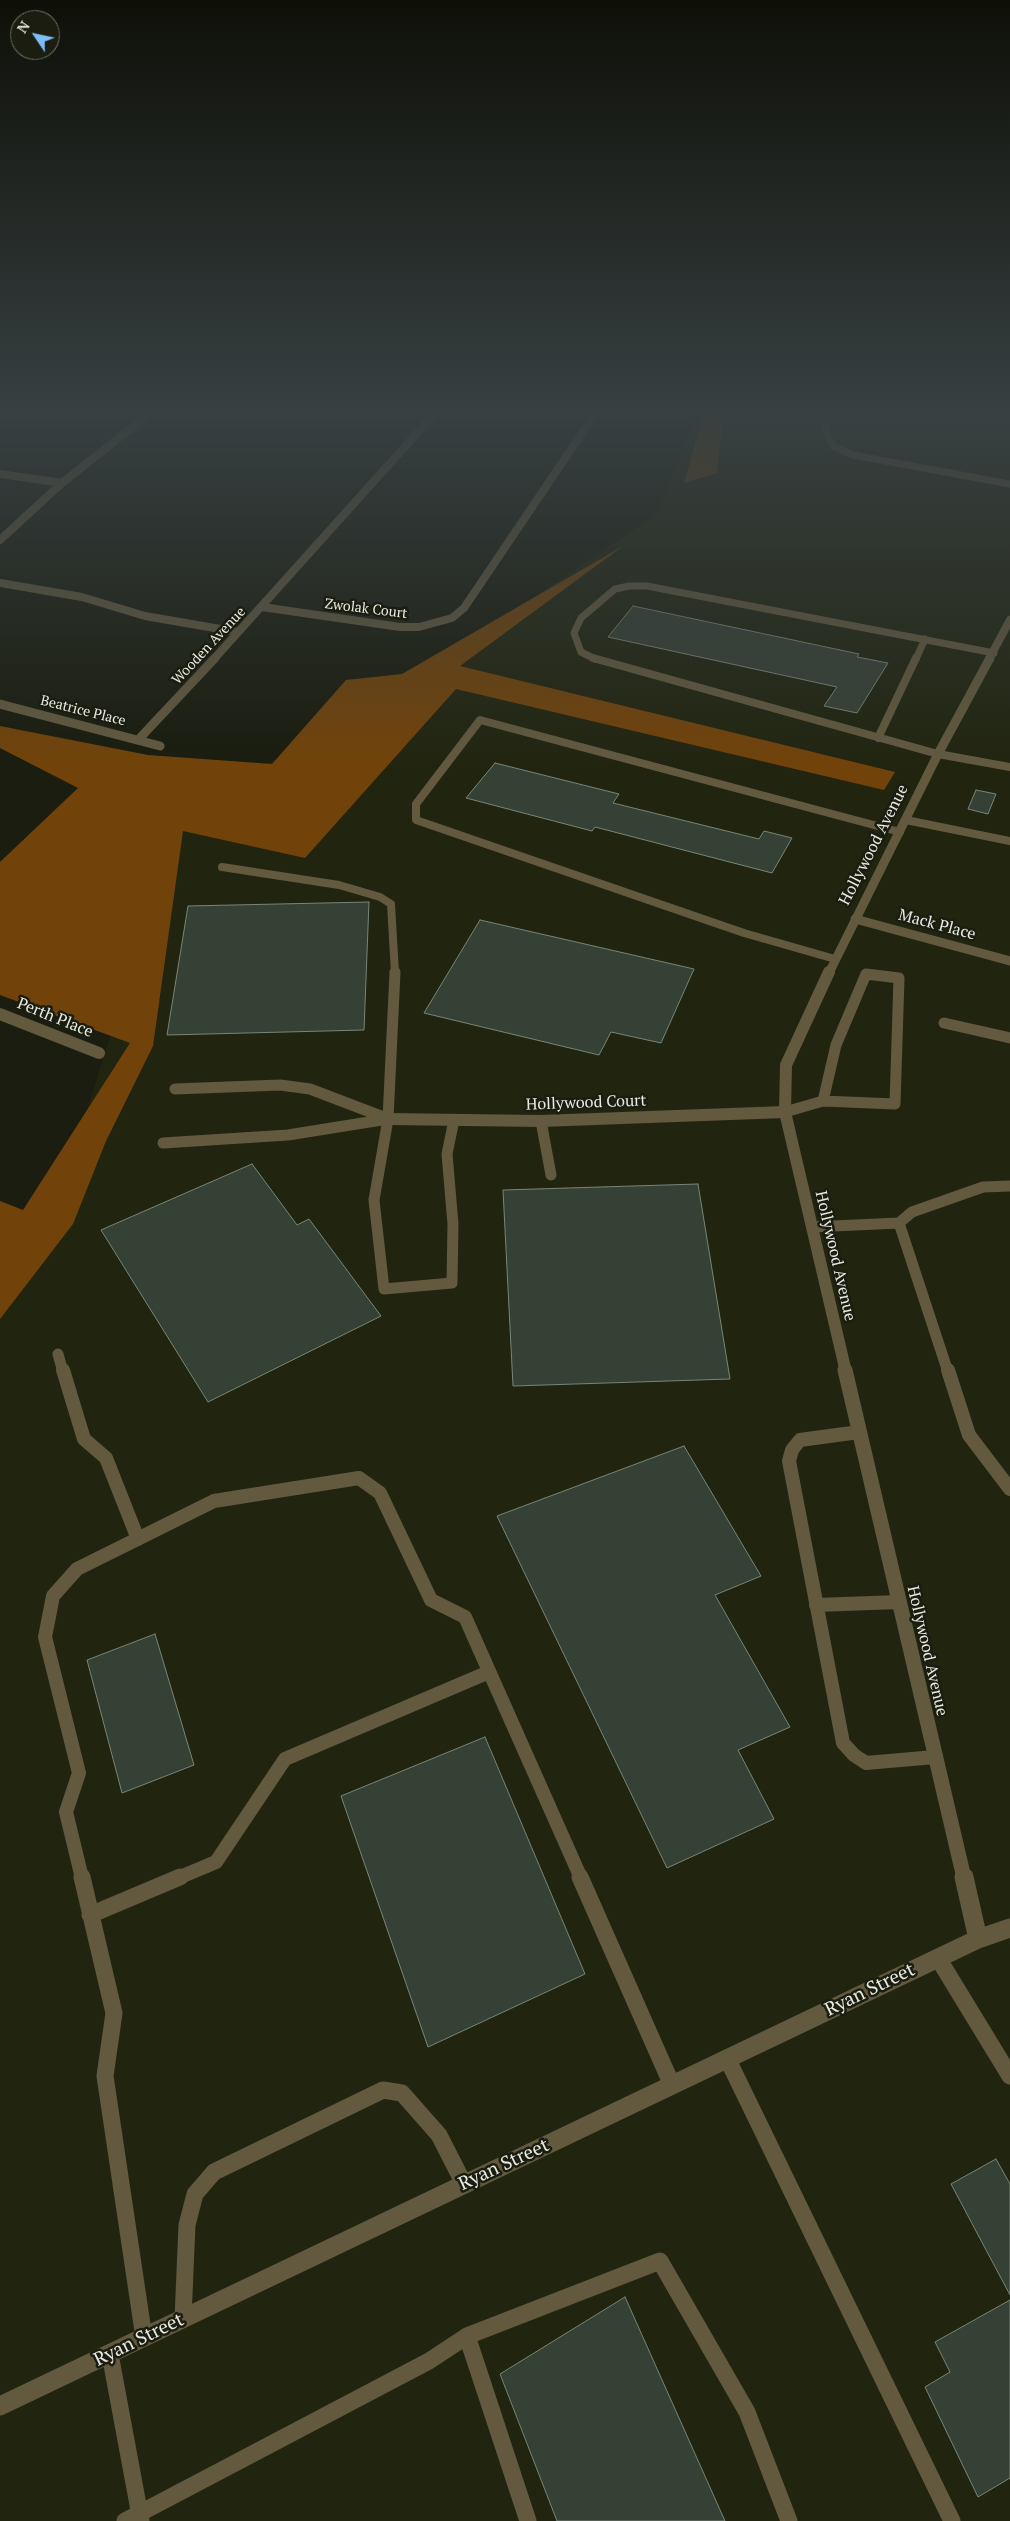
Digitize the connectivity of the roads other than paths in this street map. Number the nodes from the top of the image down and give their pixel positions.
1 (12, 529) edge
2 (332, 529) edge
3 (518, 529) edge
4 (0, 540) edge
5 (0, 584) edge
6 (262, 607) junction
7 (1009, 623) edge
8 (238, 632) junction
9 (925, 639) junction
10 (994, 653) junction
11 (0, 704) edge
12 (878, 738) junction
13 (138, 740) junction
14 (160, 746) dead end
15 (938, 754) junction
16 (1010, 767) edge
17 (906, 820) junction
18 (900, 832) junction
19 (1010, 841) edge
20 (222, 868) dead end
21 (855, 919) junction
22 (835, 959) junction
23 (1010, 961) edge
24 (0, 1014) edge
25 (944, 1023) dead end
26 (1010, 1038) edge
27 (99, 1053) dead end
28 (175, 1088) dead end
29 (823, 1102) junction
30 (785, 1112) junction
31 (388, 1119) junction
32 (454, 1120) junction
33 (541, 1121) junction
34 (163, 1143) dead end
35 (551, 1175) dead end
36 (1010, 1186) edge
37 (899, 1222) junction
38 (812, 1227) junction
39 (58, 1354) dead end
40 (859, 1432) junction
41 (1010, 1489) edge
42 (138, 1539) junction
43 (899, 1602) junction
44 (816, 1605) junction
45 (489, 1672) junction
46 (935, 1757) junction
47 (90, 1915) junction
48 (1010, 1928) edge
49 (978, 1939) junction
50 (938, 1958) junction
51 (727, 2058) junction
52 (1010, 2076) edge
53 (672, 2085) junction
54 (464, 2184) junction
55 (183, 2318) junction
56 (467, 2336) junction
57 (144, 2338) junction
58 (110, 2354) junction
59 (0, 2406) edge
60 (136, 2519) edge
61 (528, 2521) edge
62 (789, 2521) edge
63 (952, 2521) edge

1 - 4 street
2 - 6 street, Wooden Avenue
3 - 6 street, Zwolak Court
5 - 8 street
6 - 8 street, Wooden Avenue
7 - 10 street, Hollywood Avenue
8 - 13 street, Wooden Avenue
9 - 10 lane
9 - 12 lane
9 - 12 lane
10 - 15 street, Hollywood Avenue
11 - 13 street, Beatrice Place
12 - 15 lane
13 - 14 street, Beatrice Place
15 - 16 lane
15 - 17 street, Hollywood Avenue
17 - 18 street, Hollywood Avenue
17 - 19 lane
18 - 21 street, Hollywood Avenue
18 - 22 lane
20 - 31 lane
21 - 22 street, Hollywood Avenue
21 - 23 street, Mack Place
22 - 30 street, Hollywood Avenue
24 - 27 street, Perth Place
25 - 26 lane
28 - 31 lane
29 - 29 lane
29 - 30 lane
30 - 33 street, Hollywood Court
30 - 38 street, Hollywood Avenue
31 - 32 street, Hollywood Court
31 - 32 lane
31 - 34 lane
32 - 33 street, Hollywood Court
33 - 35 lane
36 - 37 lane
37 - 38 lane
37 - 41 lane
38 - 40 street, Hollywood Avenue
39 - 42 lane
40 - 43 street, Hollywood Avenue
40 - 44 lane
42 - 45 lane
42 - 47 lane
43 - 44 lane
43 - 46 street, Hollywood Avenue
44 - 46 lane
45 - 47 lane
45 - 53 lane
46 - 49 street, Hollywood Avenue
47 - 57 lane
48 - 49 street, Ryan Street
49 - 50 street, Ryan Street
50 - 51 street, Ryan Street
50 - 52 lane
51 - 53 street, Ryan Street
51 - 63 lane
53 - 54 street, Ryan Street
54 - 55 street, Ryan Street
54 - 55 lane
55 - 57 street, Ryan Street
56 - 60 lane
56 - 61 lane
56 - 62 lane
57 - 58 street, Ryan Street
58 - 59 street, Ryan Street
58 - 60 lane

